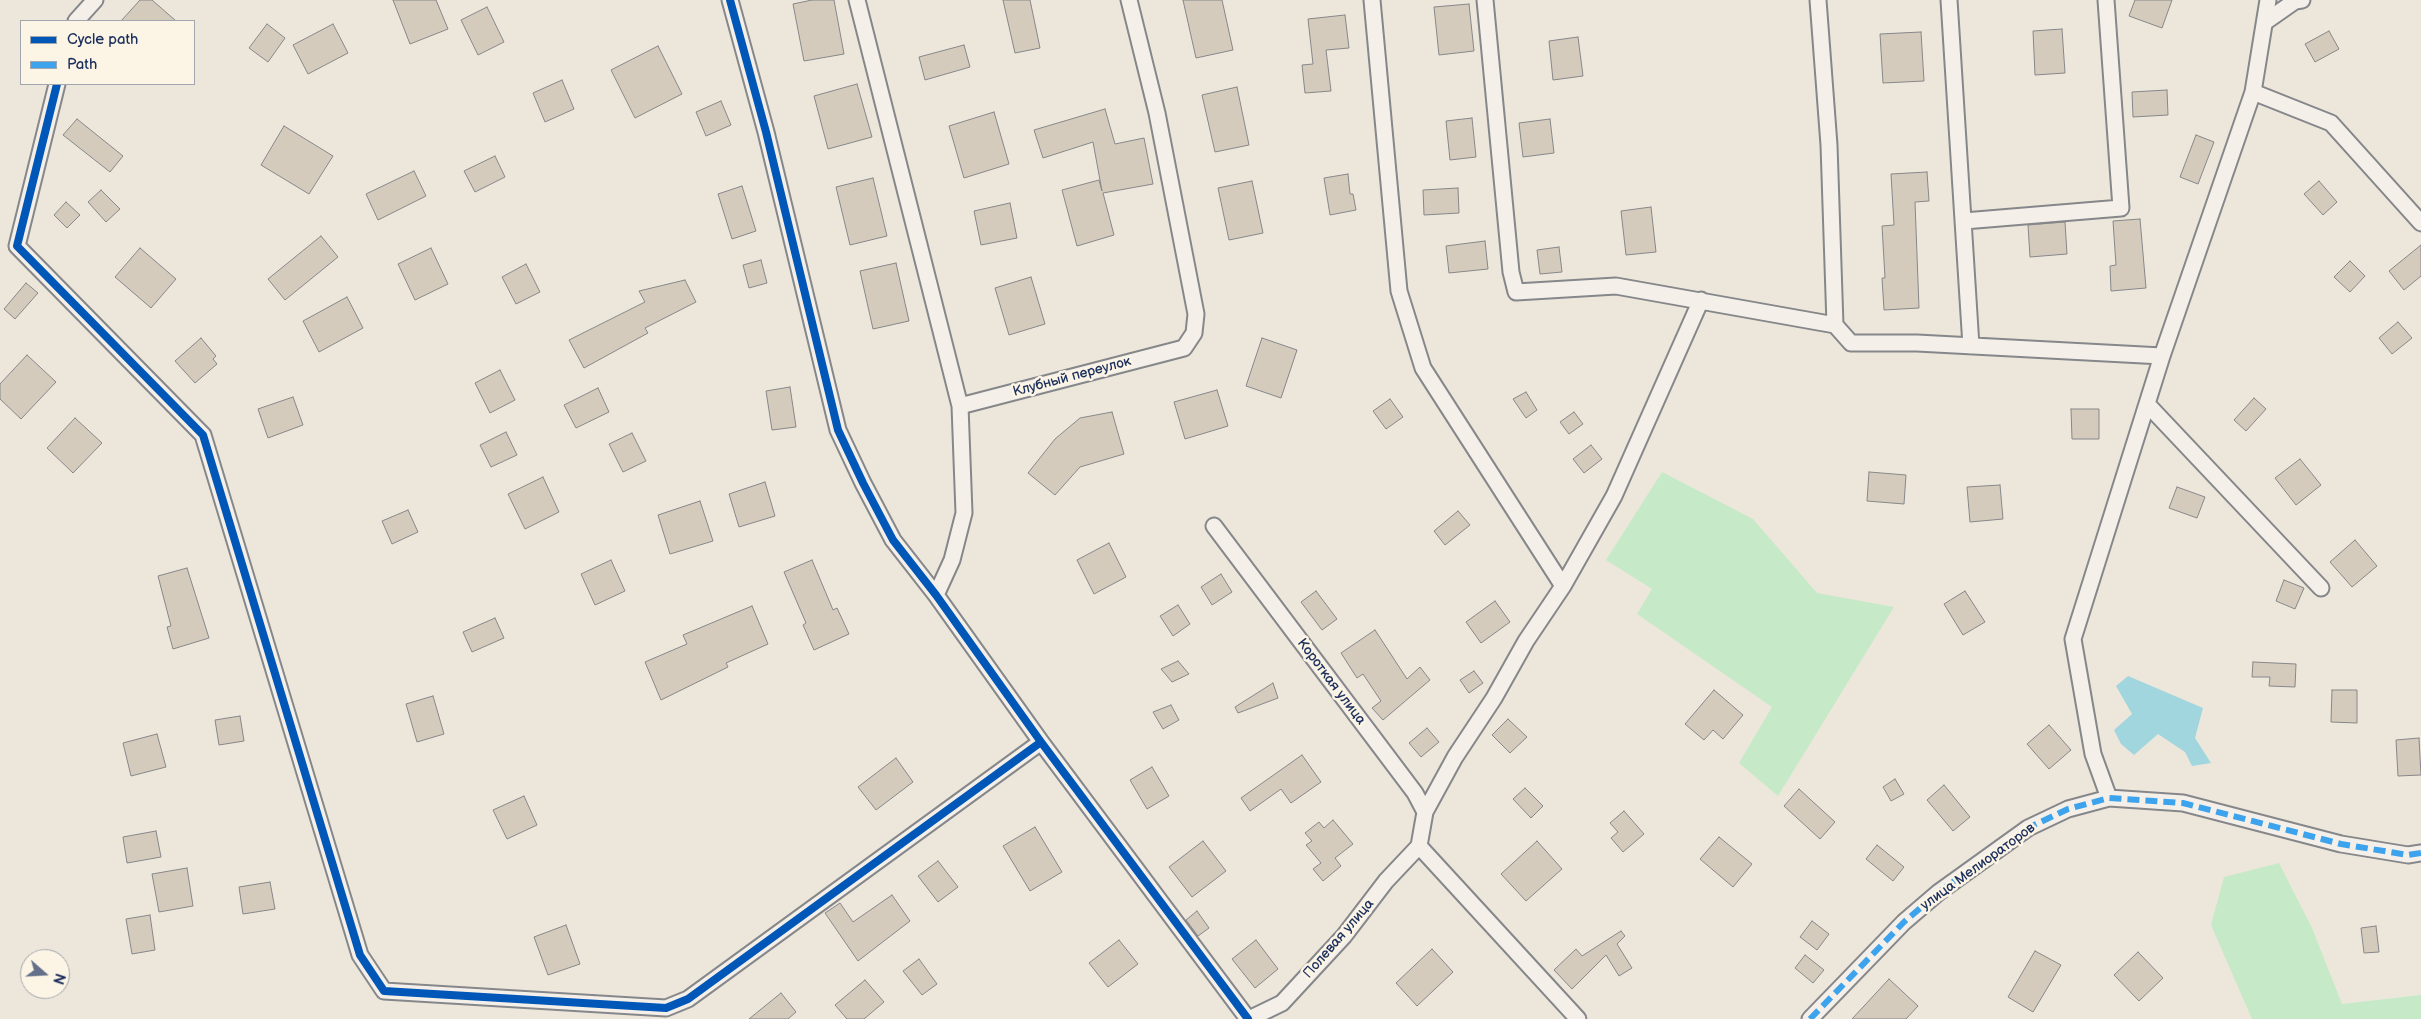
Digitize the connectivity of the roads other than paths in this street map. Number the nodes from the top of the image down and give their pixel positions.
1 (95, 0) edge
2 (730, 0) edge
3 (857, 0) edge
4 (1129, 0) edge
5 (1372, 0) edge
6 (1485, 0) edge
7 (1818, 0) edge
8 (1949, 0) edge
9 (2106, 0) edge
10 (2268, 0) edge
11 (2302, 0) edge
12 (77, 20) edge
13 (2265, 22) junction
14 (57, 85) edge
15 (2253, 92) junction
16 (1964, 220) junction
17 (2421, 223) edge
18 (1702, 300) junction
19 (1835, 325) junction
20 (1971, 346) junction
21 (2162, 356) junction
22 (2148, 405) junction
23 (960, 406) junction
24 (1214, 526) dead end
25 (1563, 586) junction
26 (2320, 588) dead end
27 (936, 595) junction
28 (1041, 742) junction
29 (2109, 798) junction
30 (1425, 812) junction
31 (1419, 846) junction
32 (2421, 853) edge
33 (1248, 1019) edge
34 (1578, 1019) edge
35 (1810, 1019) edge

1 - 12 street
2 - 27 street
3 - 23 street
4 - 23 street, Клубный переулок
5 - 25 street
6 - 18 street
7 - 19 street
8 - 16 street
9 - 16 street
10 - 13 street
11 - 13 street
13 - 15 street
14 - 28 street
15 - 17 street
15 - 21 street
16 - 20 street
18 - 19 street
18 - 25 street
19 - 20 street
20 - 21 street
21 - 22 street
22 - 26 street
22 - 29 street
23 - 27 street
24 - 30 street, Короткая улица
25 - 30 street
27 - 28 street
28 - 33 street
29 - 32 street, улица Мелиораторов
29 - 35 street, улица Мелиораторов
30 - 31 street
31 - 33 street, Полевая улица
31 - 34 street

